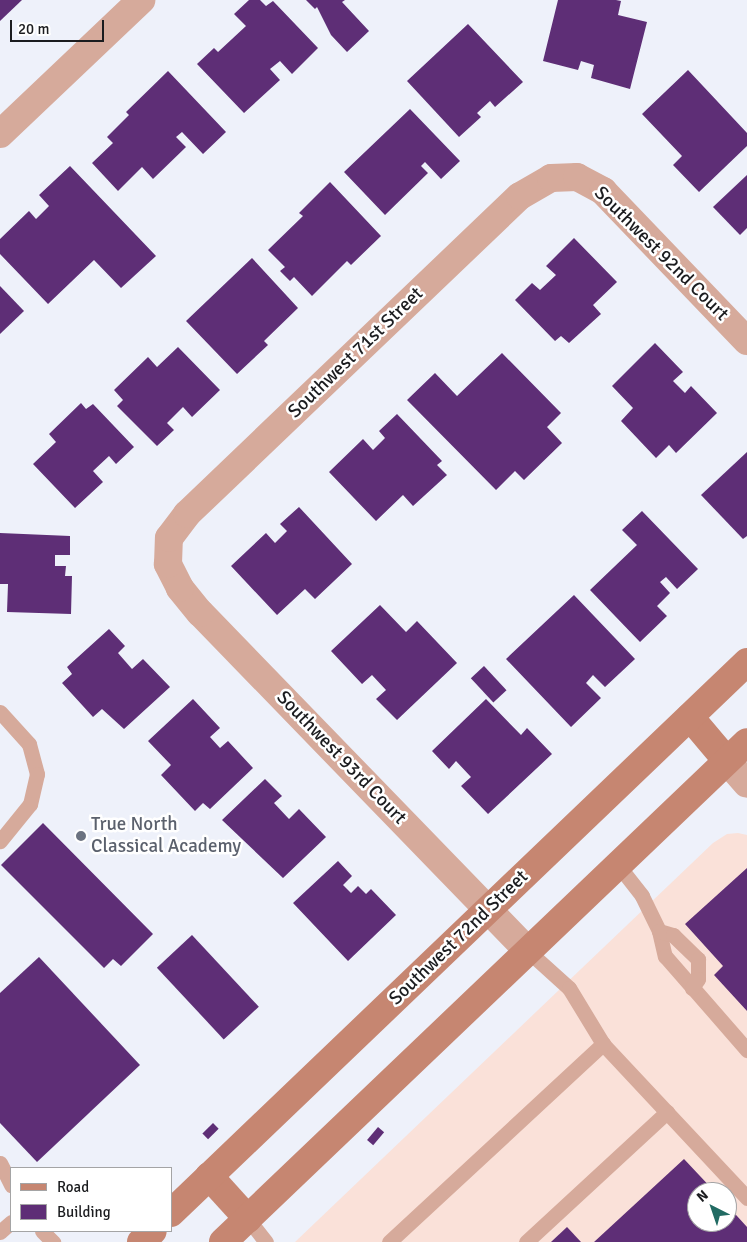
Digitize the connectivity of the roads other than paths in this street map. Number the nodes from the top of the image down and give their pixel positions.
1 (141, 0) edge
2 (0, 134) edge
3 (570, 176) joint
4 (747, 341) edge
5 (167, 557) joint
6 (747, 662) edge
7 (0, 712) edge
8 (690, 717) junction
9 (747, 742) edge
10 (727, 761) junction
11 (747, 784) edge
12 (0, 841) edge
13 (618, 865) junction
14 (488, 910) junction
15 (659, 931) junction
16 (528, 951) junction
17 (692, 988) junction
18 (602, 1044) junction
19 (747, 1050) edge
20 (667, 1112) junction
21 (0, 1163) edge
22 (209, 1176) junction
23 (10, 1183) edge
24 (747, 1198) edge
25 (172, 1212) edge
26 (248, 1219) junction
27 (10, 1223) edge
28 (0, 1232) edge
29 (43, 1232) edge
30 (152, 1232) edge
31 (154, 1232) edge
32 (53, 1242) edge
33 (141, 1242) edge
34 (163, 1242) edge
35 (223, 1242) edge
36 (266, 1242) edge
37 (389, 1242) edge
38 (526, 1242) edge

1 - 2 street
3 - 4 street, Southwest 92nd Court
3 - 5 street, Southwest 71st Street
5 - 14 street, Southwest 93rd Court
6 - 8 main road, Southwest 72nd Street
7 - 12 lane
8 - 10 main road
8 - 14 main road, Southwest 72nd Street
9 - 10 main road
10 - 11 street
10 - 13 main road
13 - 15 lane
13 - 16 main road
14 - 16 street, Southwest 93rd Court
14 - 22 main road, Southwest 72nd Street
15 - 17 lane
15 - 17 lane
16 - 18 lane
16 - 26 main road
17 - 19 lane
18 - 20 lane
18 - 37 lane
20 - 24 lane
20 - 38 lane
21 - 23 lane
22 - 25 main road, Southwest 72nd Street
22 - 26 main road
26 - 35 main road
26 - 36 lane
27 - 28 lane
29 - 32 lane
30 - 33 main road
31 - 34 main road

